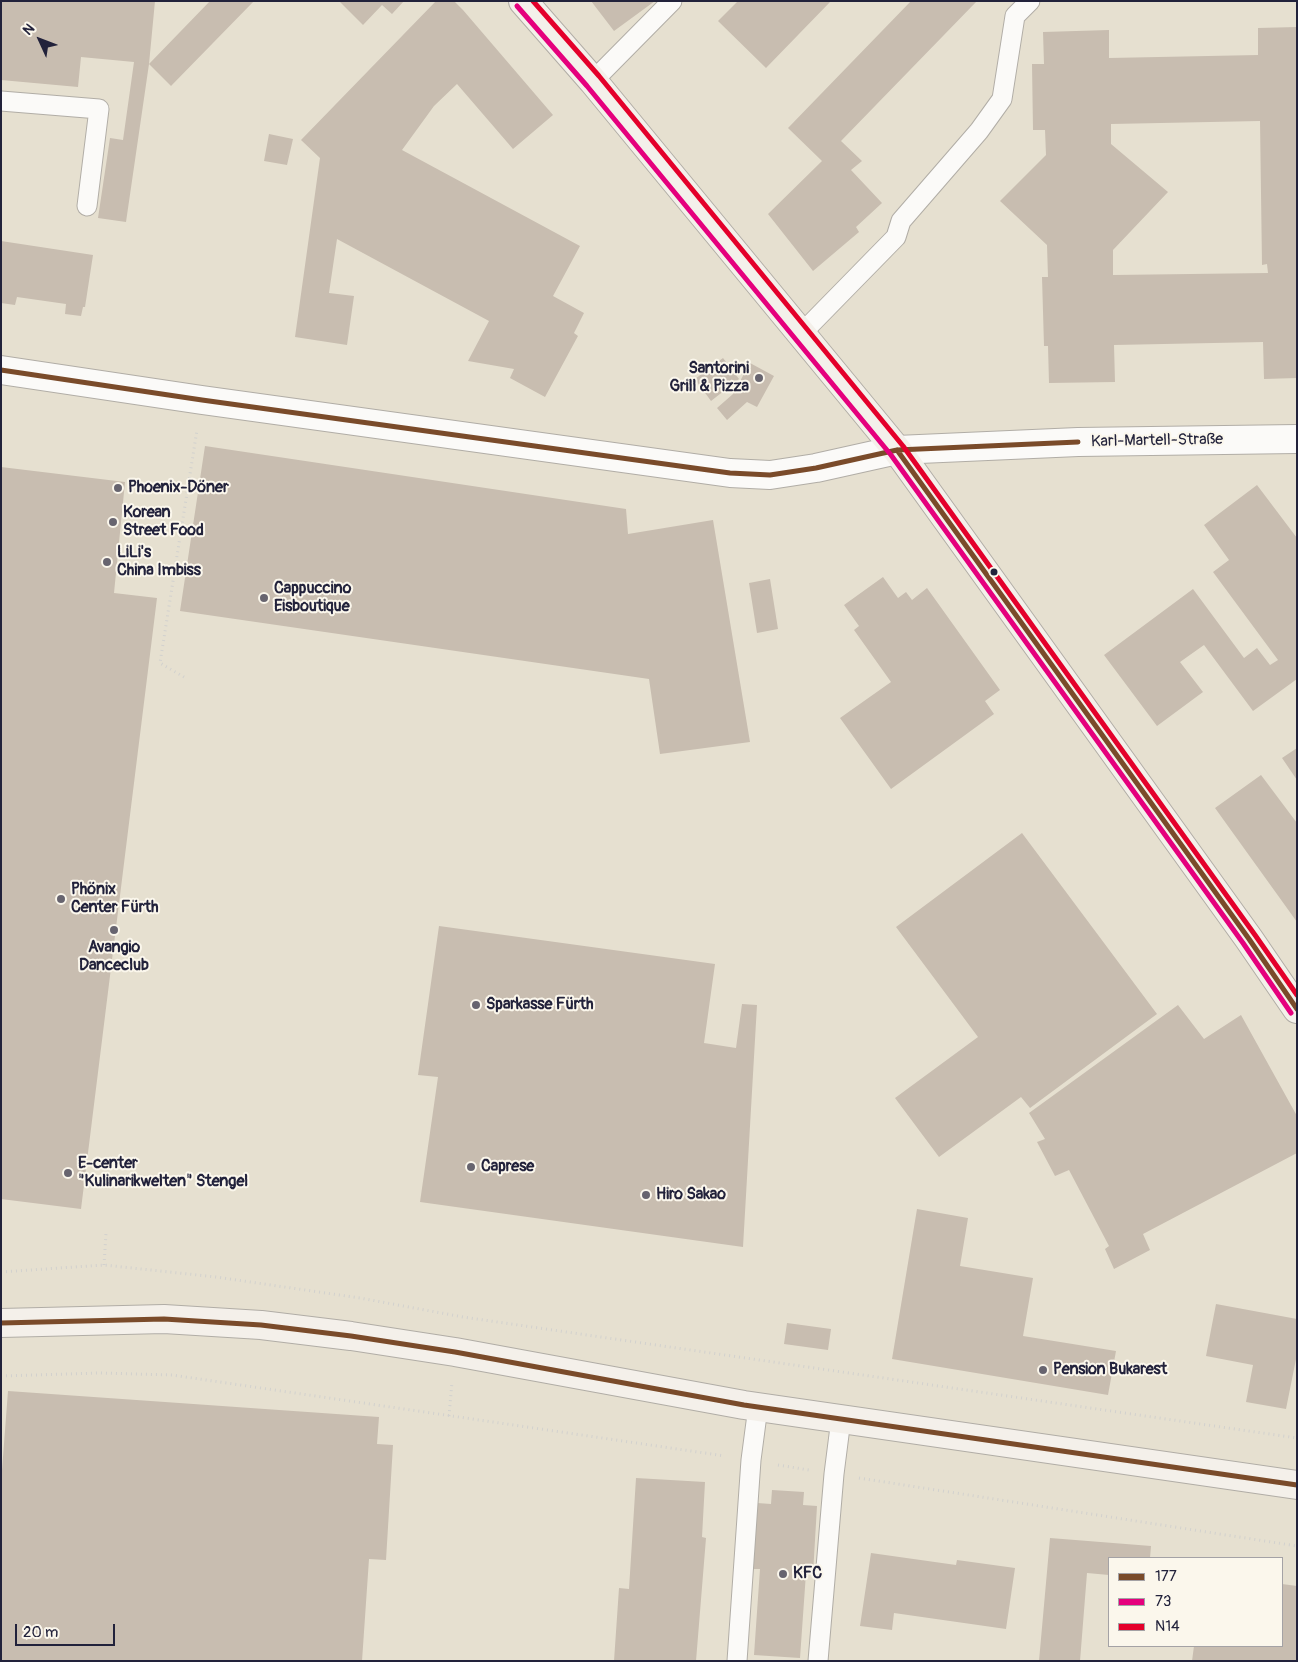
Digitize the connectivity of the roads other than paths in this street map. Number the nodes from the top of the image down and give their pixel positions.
1 (523, 1) edge
2 (672, 1) edge
3 (1030, 1) edge
4 (594, 81) junction
5 (1, 101) edge
6 (87, 206) dead end
7 (802, 333) junction
8 (1, 370) edge
9 (1297, 439) edge
10 (896, 450) junction
11 (1297, 1009) edge
12 (1, 1323) edge
13 (758, 1407) junction
14 (841, 1419) junction
15 (1297, 1485) edge
16 (737, 1661) edge
17 (818, 1661) edge

1 - 4 street
2 - 4 lane
3 - 7 lane
4 - 7 street
5 - 6 lane
7 - 10 street
8 - 10 street, Karl-Martell-Straße
9 - 10 street, Karl-Martell-Straße
10 - 11 street
12 - 13 street
13 - 14 street
13 - 16 lane
14 - 15 street
14 - 17 lane

